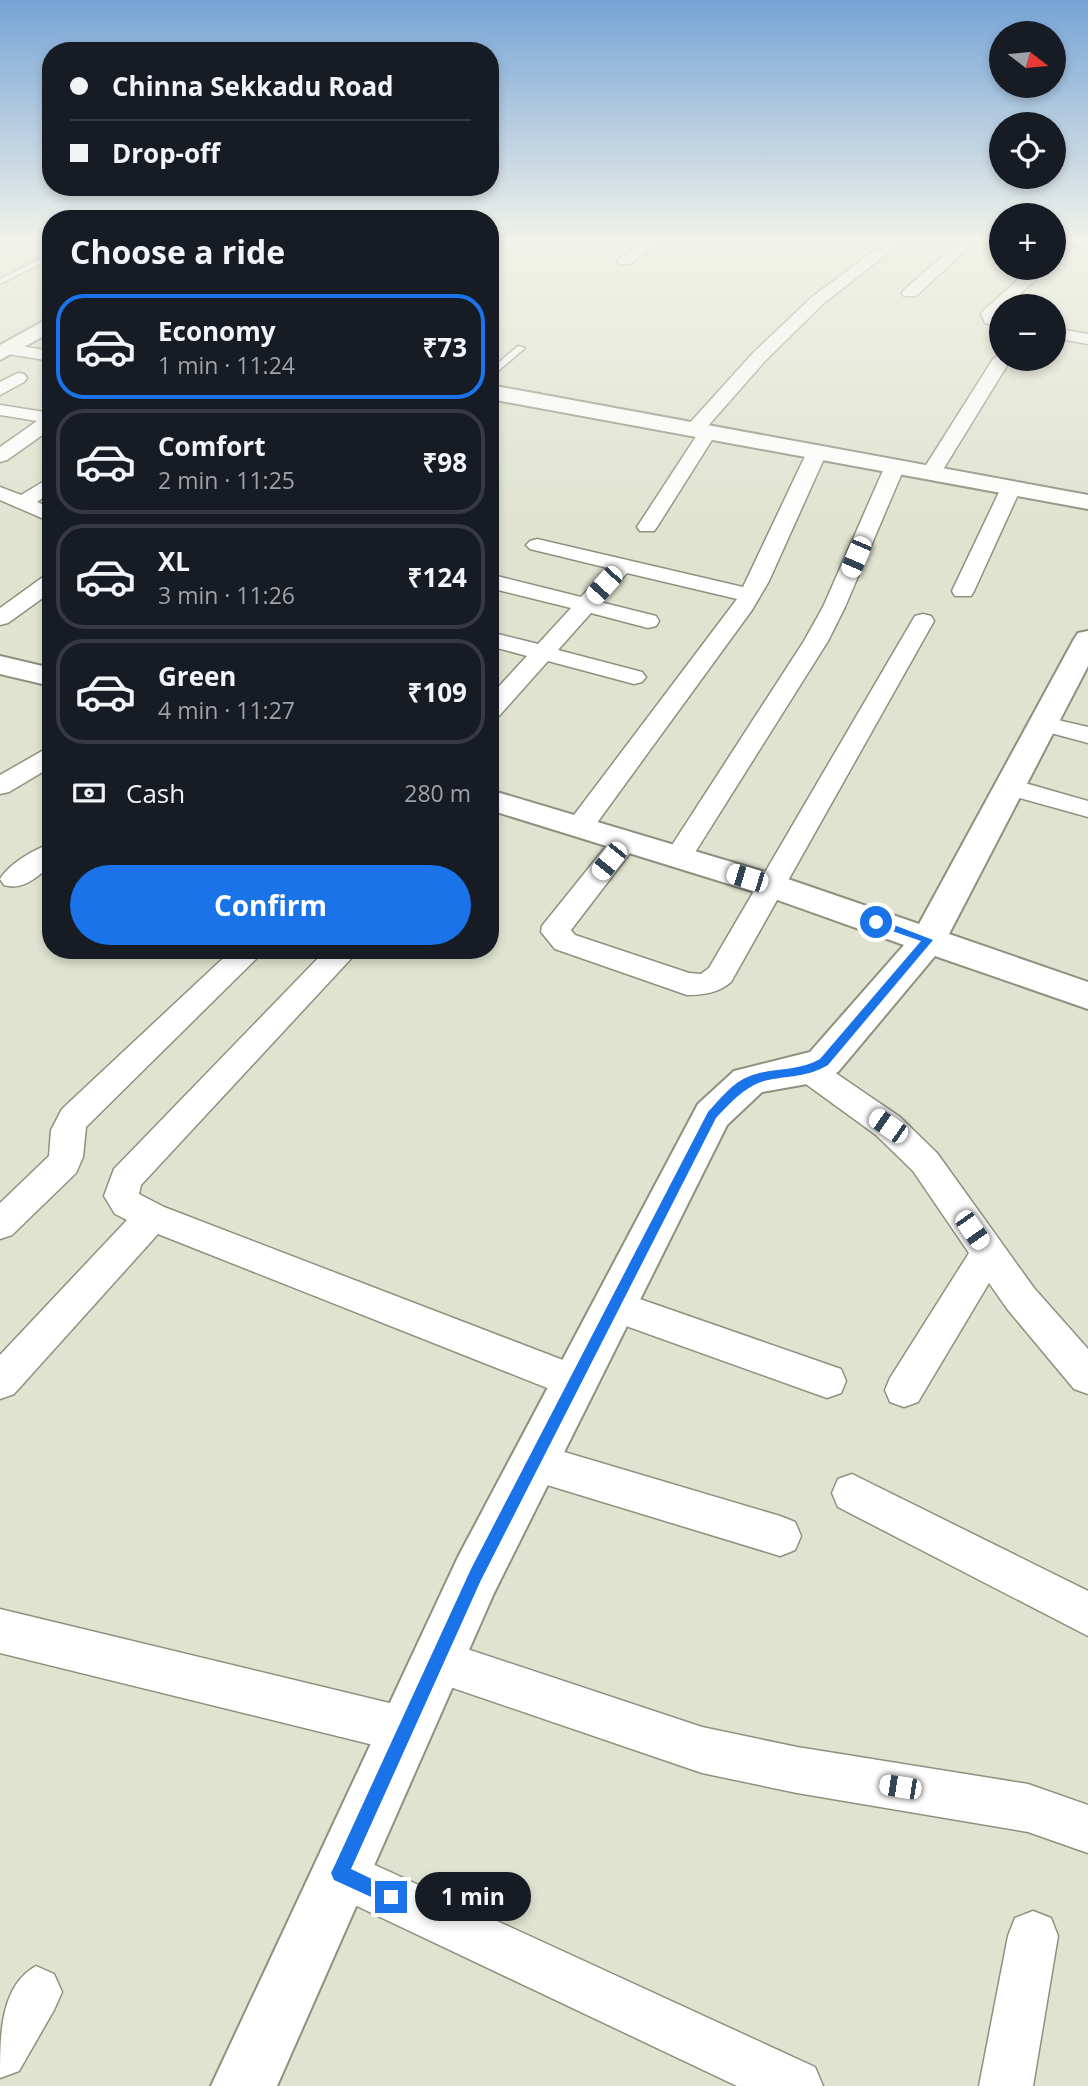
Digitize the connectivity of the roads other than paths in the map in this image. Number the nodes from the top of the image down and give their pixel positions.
1 (30, 335) edge
2 (781, 335) edge
3 (1067, 335) edge
4 (1088, 339) edge
5 (521, 348) dead end
6 (4, 351) edge
7 (42, 355) edge
8 (499, 367) edge
9 (995, 371) edge
10 (18, 378) dead end
11 (0, 390) edge
12 (499, 394) edge
13 (0, 410) edge
14 (42, 417) edge
15 (42, 427) edge
16 (701, 431) junction
17 (817, 452) junction
18 (0, 456) edge
19 (895, 467) junction
20 (931, 473) junction
21 (1011, 488) junction
22 (0, 493) edge
23 (39, 495) edge
24 (1088, 502) edge
25 (647, 527) dead end
26 (537, 545) dead end
27 (622, 565) junction
28 (499, 584) edge
29 (42, 588) edge
30 (962, 591) dead end
31 (749, 595) junction
32 (586, 606) junction
33 (0, 618) edge
34 (648, 621) dead end
35 (923, 621) dead end
36 (1088, 639) edge
37 (499, 641) edge
38 (542, 653) junction
39 (0, 665) edge
40 (42, 675) edge
41 (634, 677) dead end
42 (499, 701) edge
43 (1045, 724) junction
44 (1088, 735) edge
45 (42, 761) edge
46 (0, 786) edge
47 (1011, 787) junction
48 (499, 802) edge
49 (1088, 809) edge
50 (580, 825) junction
51 (626, 840) junction
52 (679, 856) junction
53 (42, 859) edge
54 (14, 879) dead end
55 (770, 885) junction
56 (928, 940) junction
57 (241, 959) edge
58 (335, 959) edge
59 (1088, 996) edge
60 (810, 1071) junction
61 (152, 1217) junction
62 (0, 1226) edge
63 (988, 1253) junction
64 (614, 1306) junction
65 (1088, 1377) edge
66 (827, 1381) dead end
67 (0, 1382) edge
68 (575, 1382) junction
69 (904, 1390) dead end
70 (534, 1462) junction
71 (852, 1493) dead end
72 (780, 1536) dead end
73 (1088, 1614) edge
74 (0, 1631) edge
75 (437, 1661) junction
76 (406, 1730) junction
77 (1088, 1829) edge
78 (340, 1873) junction
79 (1033, 1936) dead end
80 (36, 1992) dead end
81 (0, 2052) edge
82 (244, 2086) edge
83 (796, 2086) edge
84 (1006, 2086) edge

1 - 6 street
2 - 16 street
3 - 4 street
5 - 8 lane
6 - 7 street
9 - 20 street
10 - 11 street
12 - 16 street
13 - 14 street
15 - 18 street
16 - 17 street
16 - 25 street
17 - 19 street
17 - 31 street
19 - 20 street
19 - 52 street
20 - 21 street
21 - 24 street
21 - 30 street
22 - 23 street
26 - 27 street
27 - 31 street
27 - 32 street
28 - 32 street
29 - 33 street
31 - 50 street
32 - 34 street
32 - 38 street
35 - 55 street
36 - 43 street
37 - 38 street
38 - 41 street
38 - 42 street
39 - 40 street
43 - 44 street
43 - 47 street
45 - 46 street
47 - 49 street
47 - 56 street
48 - 50 street
50 - 51 street
51 - 52 street
51 - 55 street
52 - 55 street
53 - 54 street
55 - 56 street
56 - 59 street
56 - 60 street
57 - 62 street
58 - 61 street
60 - 63 street
60 - 64 street
61 - 67 street
61 - 68 street
63 - 65 street
63 - 69 street
64 - 66 street
64 - 68 street
68 - 70 street
70 - 72 street
70 - 75 street
71 - 73 street
74 - 76 street
75 - 76 street
75 - 77 street
76 - 78 street
78 - 82 street
78 - 83 street
79 - 84 street
80 - 81 street

